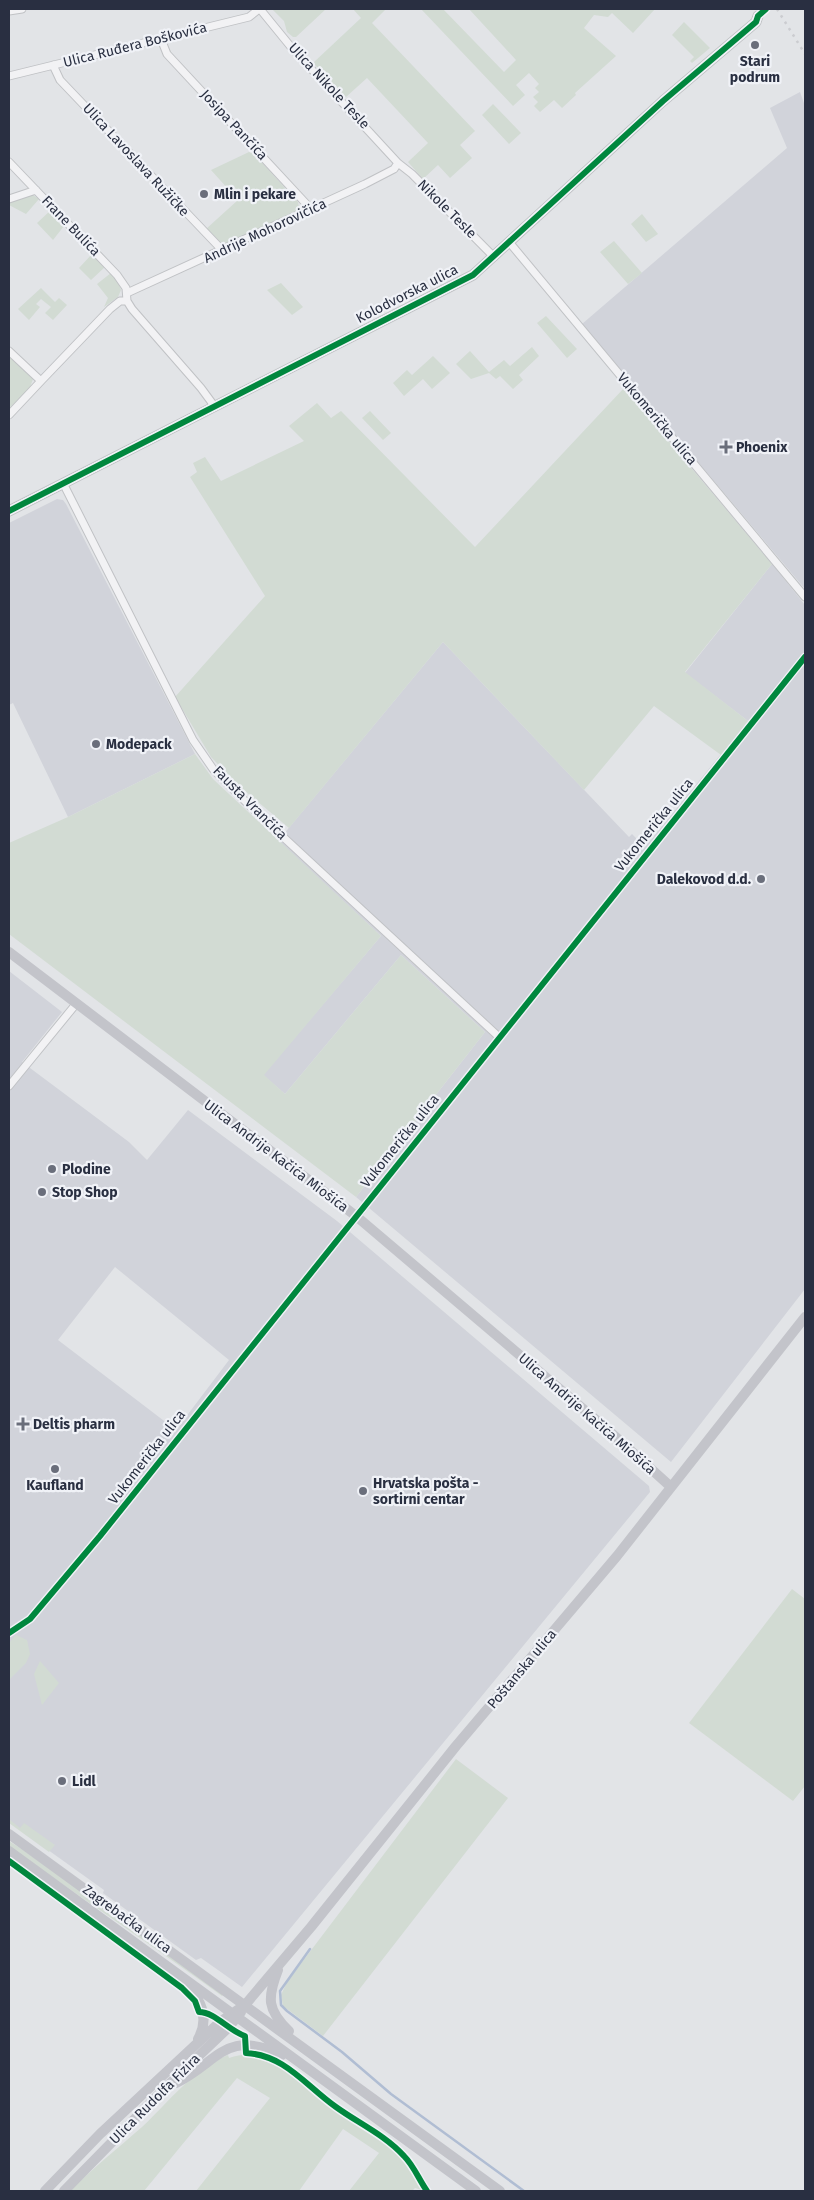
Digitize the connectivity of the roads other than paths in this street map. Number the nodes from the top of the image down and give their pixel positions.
1 (22, 9) edge
2 (260, 9) edge
3 (9, 11) edge
4 (756, 12) edge
5 (161, 39) junction
6 (53, 65) junction
7 (9, 76) edge
8 (9, 162) edge
9 (398, 163) junction
10 (36, 190) junction
11 (9, 198) edge
12 (311, 209) junction
13 (509, 242) junction
14 (223, 251) junction
15 (494, 257) junction
16 (127, 297) junction
17 (9, 351) edge
18 (42, 381) junction
19 (215, 407) junction
20 (9, 415) edge
21 (64, 484) junction
22 (9, 511) edge
23 (805, 597) edge
24 (805, 657) edge
25 (9, 952) edge
26 (76, 1004) junction
27 (499, 1037) junction
28 (9, 1086) edge
29 (356, 1216) junction
30 (805, 1317) edge
31 (671, 1487) junction
32 (9, 1633) edge
33 (9, 1835) edge
34 (9, 1851) edge
35 (286, 1957) junction
36 (180, 1975) junction
37 (245, 2005) junction
38 (234, 2015) junction
39 (194, 2046) junction
40 (308, 2052) junction
41 (300, 2063) junction
42 (166, 2087) junction
43 (45, 2191) edge
44 (64, 2191) edge
45 (476, 2191) edge
46 (500, 2191) edge

1 - 3 street
2 - 5 street, Ulica Ruđera Boškovića
2 - 9 street, Ulica Nikole Tesle
4 - 13 street, Kolodvorska ulica
5 - 6 street, Ulica Ruđera Boškovića
5 - 12 street, Josipa Pančića
6 - 7 street, Ulica Ruđera Boškovića
6 - 14 street, Ulica Lavoslava Ružičke
8 - 10 street, Frane Bulića
9 - 12 street, Andrije Mohorovičića
9 - 15 street, Nikole Tesle
10 - 11 street
10 - 16 street, Frane Bulića
12 - 14 street, Andrije Mohorovičića
13 - 15 street, Kolodvorska ulica
13 - 23 street, Vukomerička ulica
14 - 16 street, Andrije Mohorovičića
15 - 19 street, Kolodvorska ulica
16 - 18 street, Andrije Mohorovičića
16 - 19 street, Frane Bulića
17 - 18 street
18 - 20 street, Andrije Mohorovičića
19 - 21 street, Kolodvorska ulica
21 - 22 street, Kolodvorska ulica
21 - 27 street, Fausta Vrančića
24 - 27 street, Vukomerička ulica
25 - 26 main road, Ulica Andrije Kačića Miošića
26 - 28 street
26 - 29 main road, Ulica Andrije Kačića Miošića
27 - 29 street, Vukomerička ulica
29 - 31 main road, Ulica Andrije Kačića Miošića
29 - 32 street, Vukomerička ulica
30 - 31 main road, Poštanska ulica
31 - 35 main road, Poštanska ulica
33 - 37 main road, Zagrebačka ulica
34 - 36 main road, Zagrebačka ulica
35 - 37 main road, Poštanska ulica
35 - 40 main road
36 - 38 main road, Zagrebačka ulica
36 - 39 main road
37 - 38 main road, Poštanska ulica
37 - 40 main road, Zagrebačka ulica
38 - 39 main road, Ulica Rudolfa Fizira
38 - 41 main road, Zagrebačka ulica
38 - 42 main road, Ulica Rudolfa Fizira
39 - 43 main road, Ulica Rudolfa Fizira
40 - 46 main road
41 - 42 main road
41 - 45 main road
42 - 44 main road, Ulica Rudolfa Fizira

